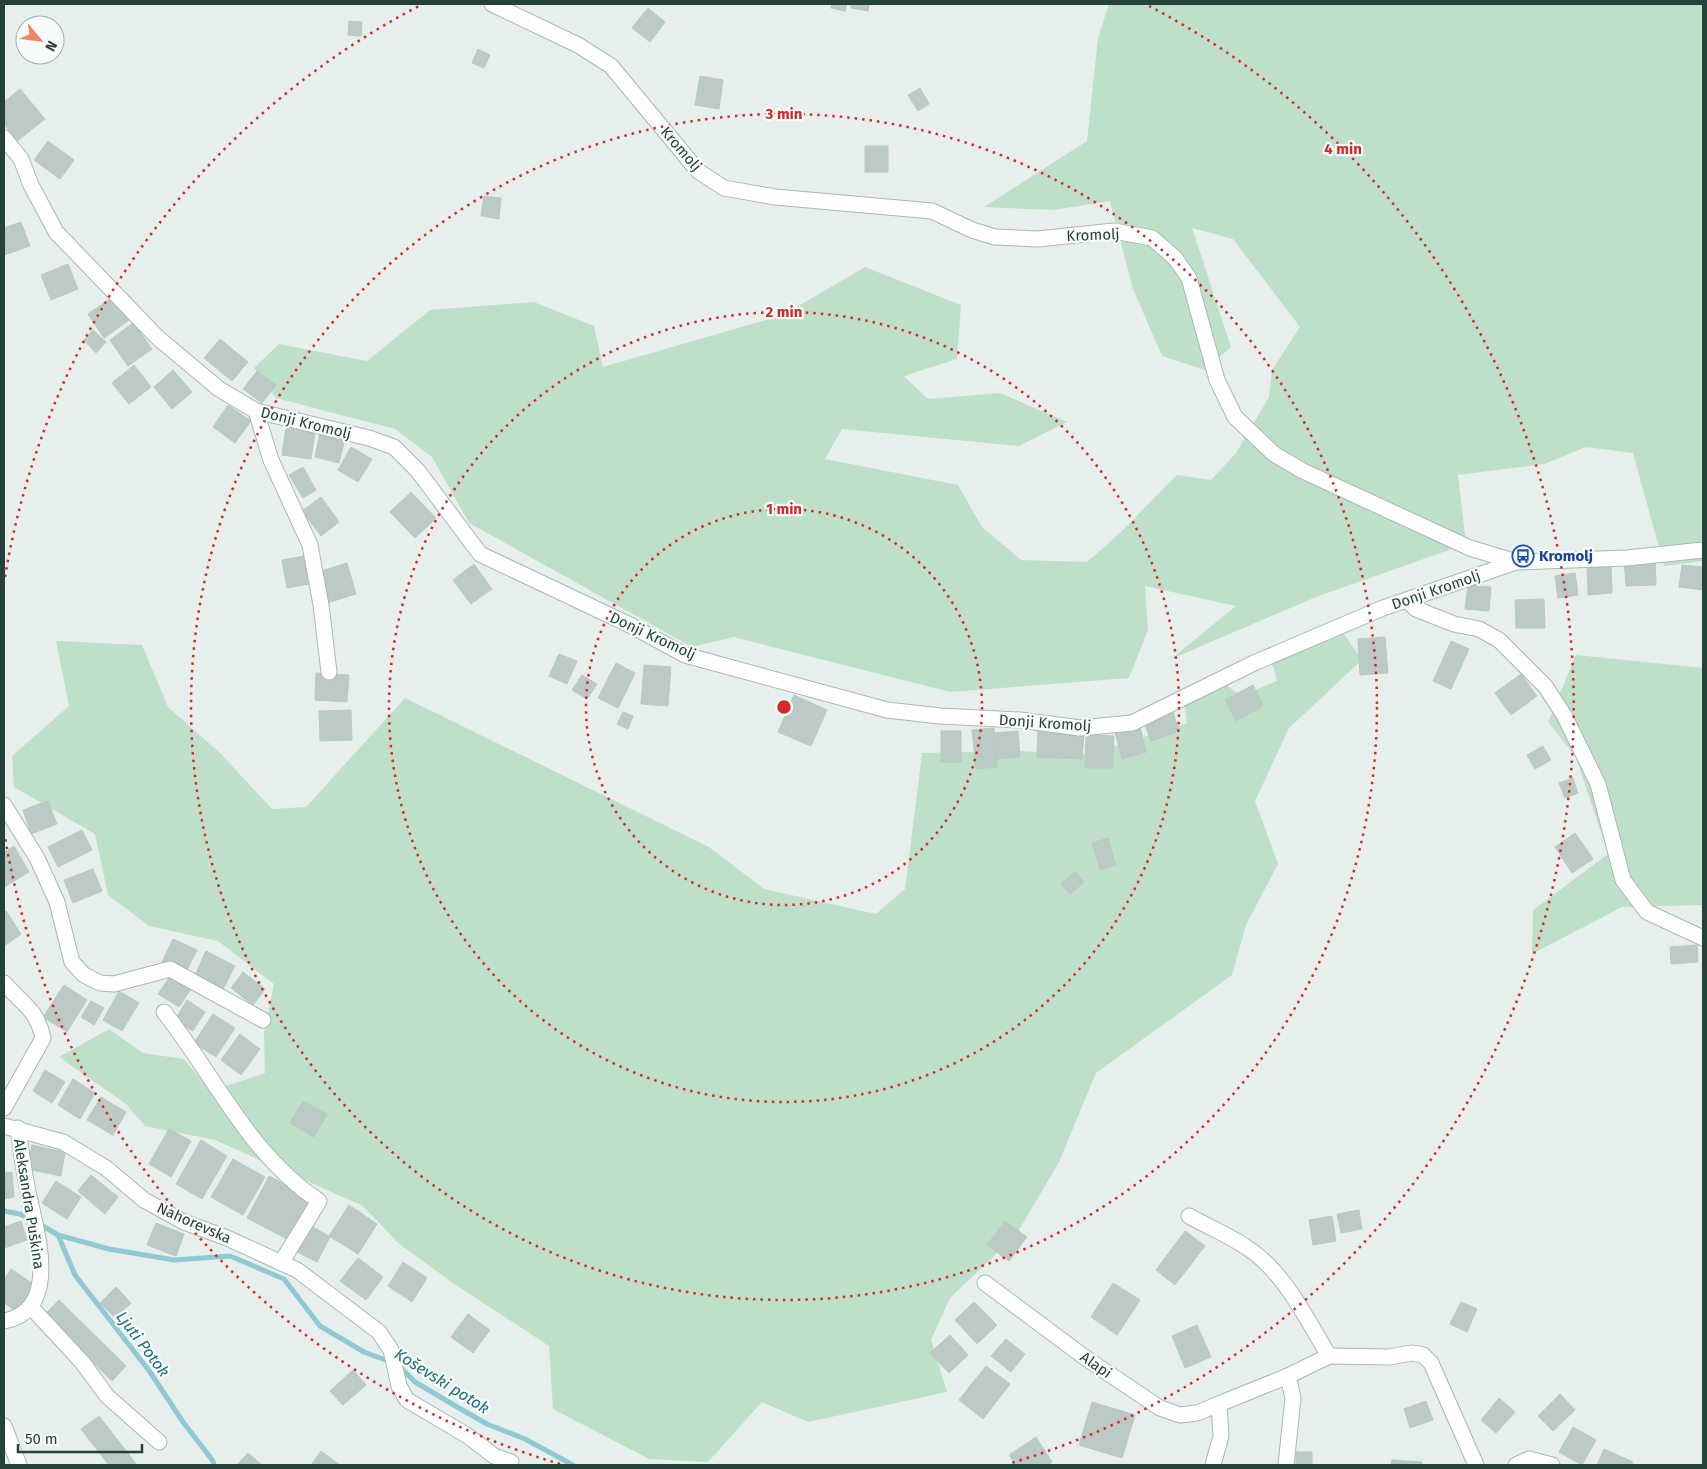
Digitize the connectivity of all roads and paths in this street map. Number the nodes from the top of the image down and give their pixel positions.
1 (492, 4) edge
2 (4, 138) edge
3 (256, 411) junction
4 (1703, 550) edge
5 (1516, 562) junction
6 (1407, 600) junction
7 (329, 672) dead end
8 (4, 805) edge
9 (1703, 938) edge
10 (4, 983) edge
11 (164, 1012) dead end
12 (263, 1020) dead end
13 (4, 1108) edge
14 (11, 1127) edge
15 (1189, 1216) dead end
16 (281, 1263) junction
17 (985, 1284) dead end
18 (31, 1307) junction
19 (4, 1321) edge
20 (1329, 1356) junction
21 (1288, 1376) junction
22 (1219, 1404) junction
23 (4, 1426) edge
24 (159, 1442) dead end
25 (482, 1449) junction
26 (515, 1464) edge
27 (19, 1465) edge
28 (483, 1465) edge
29 (493, 1465) edge
30 (1213, 1465) edge
31 (1286, 1465) edge
32 (1476, 1465) edge
33 (1516, 1465) edge
34 (1552, 1465) edge

1 - 5 street, Kromolj
2 - 3 street, Donji Kromolj
3 - 6 street, Donji Kromolj
3 - 7 street
4 - 5 street, Kromolj
5 - 6 street, Donji Kromolj
6 - 9 street
8 - 12 street
10 - 13 street
11 - 16 street
14 - 16 street, Nahorevska
14 - 18 street, Aleksandra Puškina
15 - 20 street
16 - 25 street, Nahorevska
17 - 22 street, Alapi
18 - 19 street
18 - 24 street
20 - 21 street, Alapi
20 - 32 street, Alapi
21 - 22 street, Alapi
21 - 31 street
22 - 30 street
23 - 27 street
25 - 26 street
25 - 28 street
26 - 29 street
33 - 34 street

